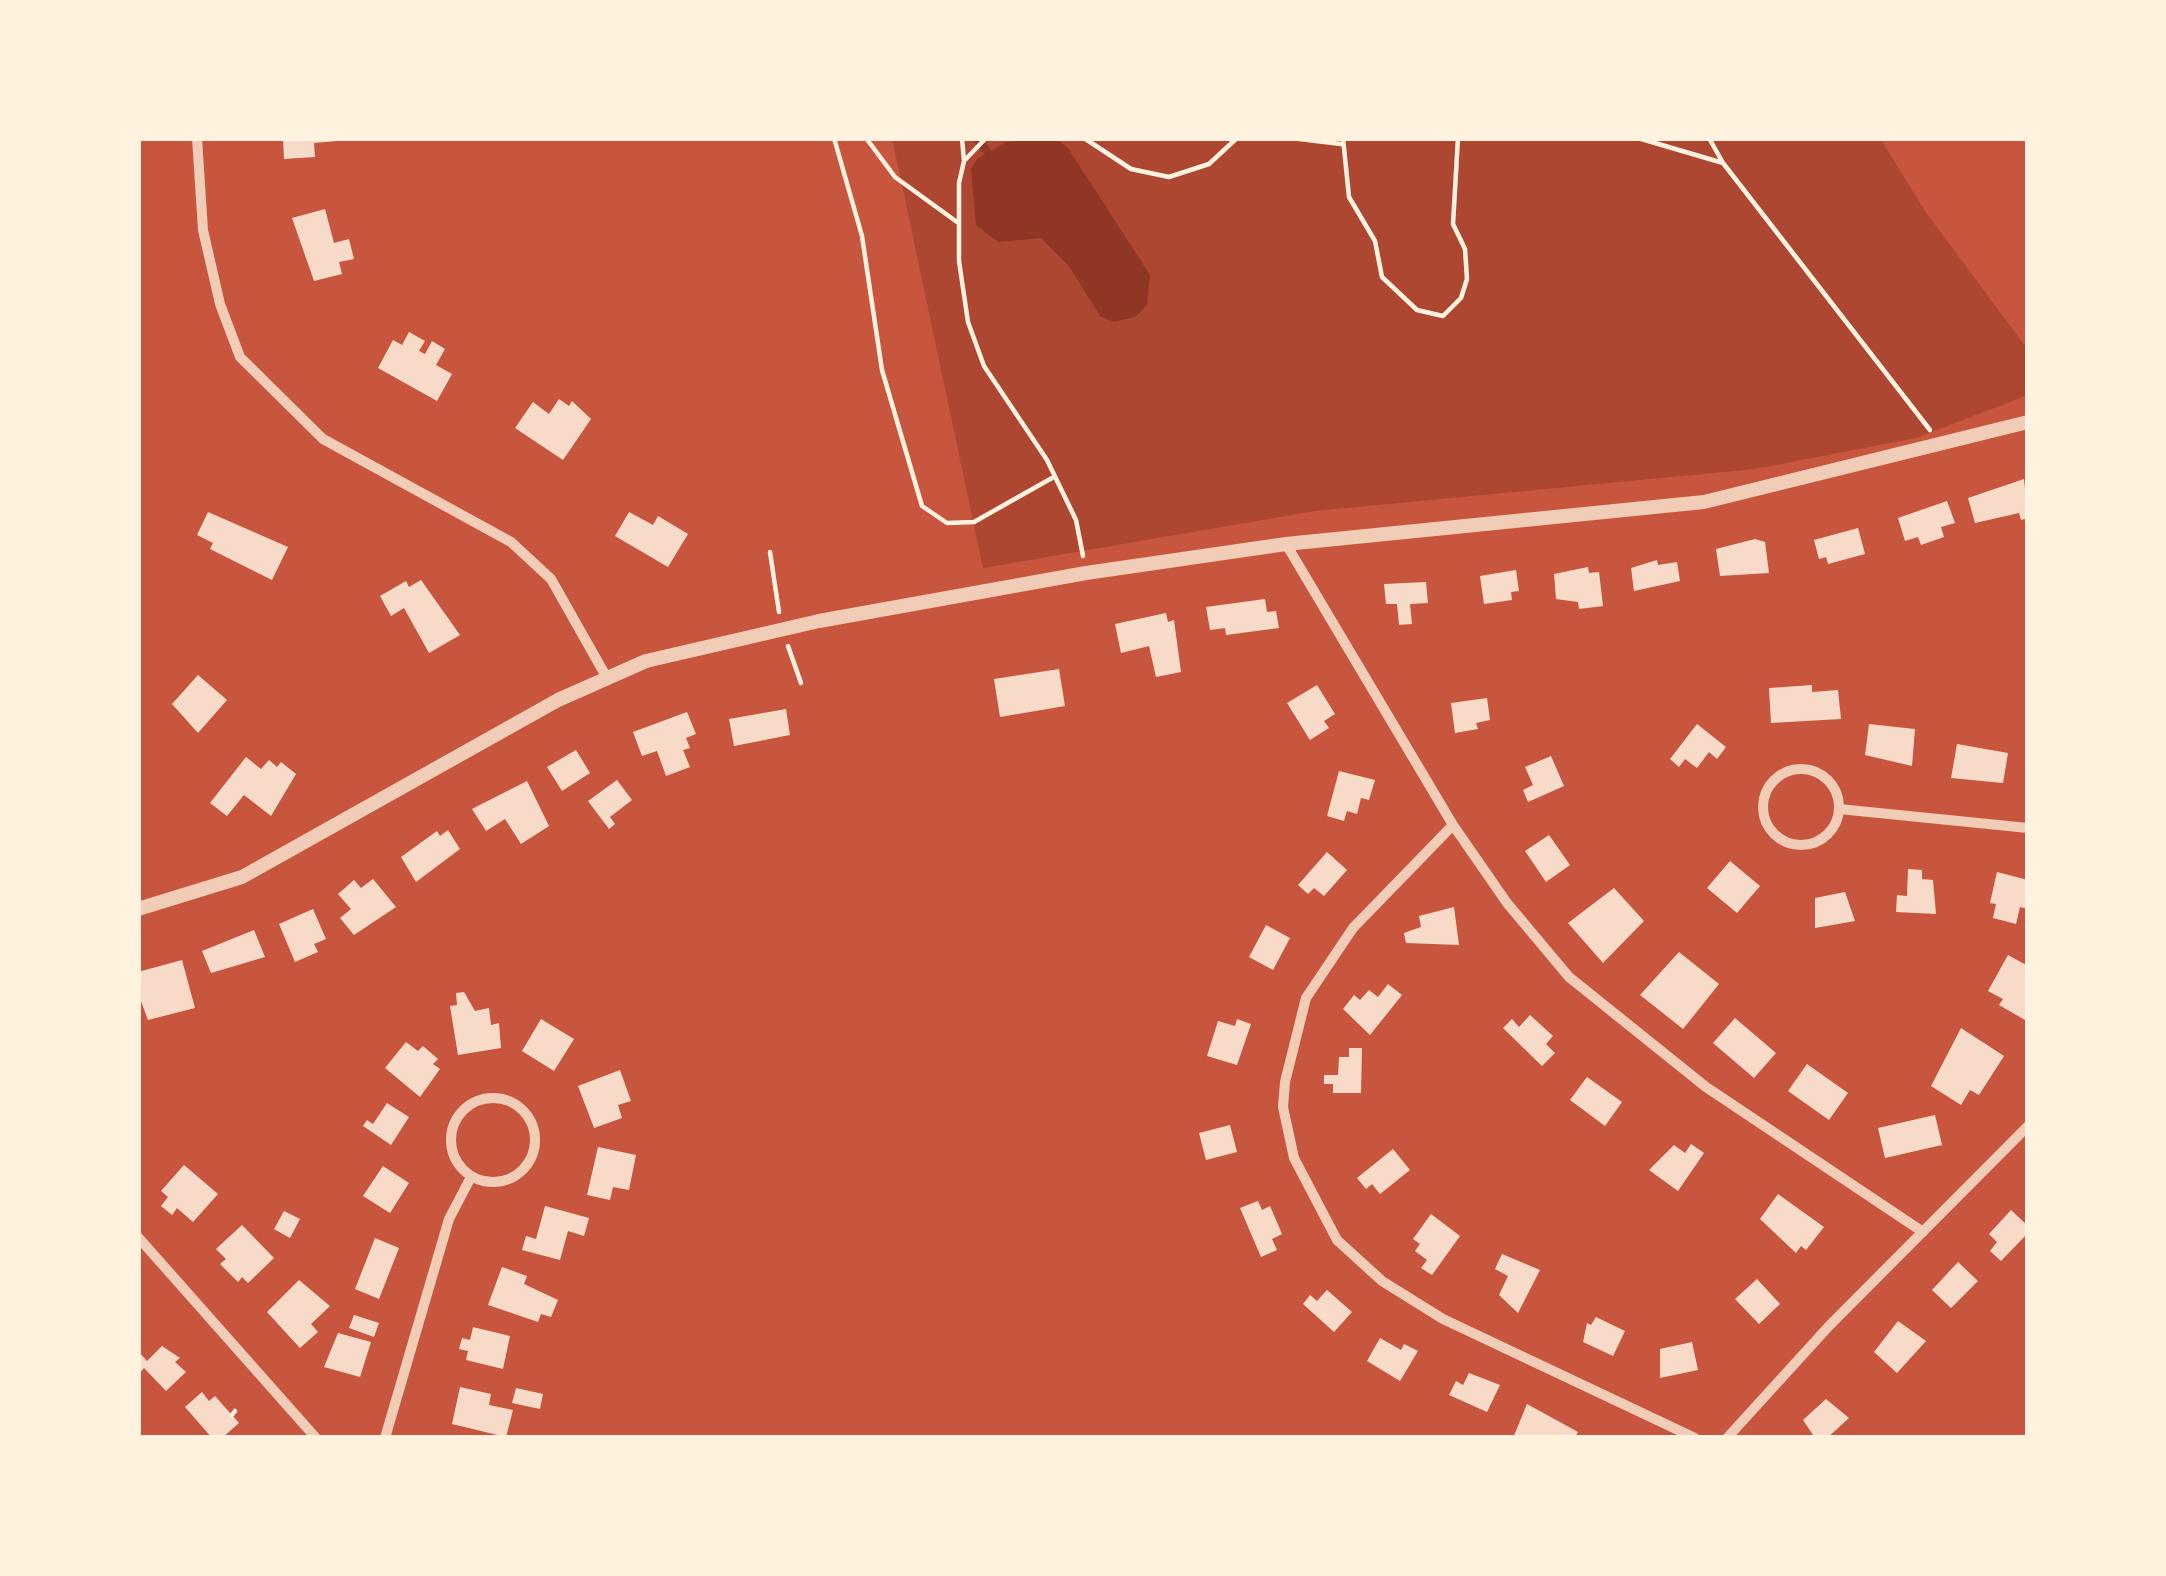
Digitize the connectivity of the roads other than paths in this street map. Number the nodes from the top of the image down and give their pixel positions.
1 (196, 138) edge
2 (2028, 422) edge
3 (1286, 544) junction
4 (607, 678) junction
5 (1839, 809) junction
6 (1453, 825) junction
7 (2028, 828) edge
8 (138, 909) edge
9 (2028, 1126) edge
10 (471, 1177) junction
11 (1923, 1232) junction
12 (138, 1238) edge
13 (316, 1438) edge
14 (385, 1438) edge
15 (1695, 1438) edge
16 (1727, 1438) edge

1 - 4 street
2 - 3 street
3 - 4 street
3 - 6 street
4 - 8 street
5 - 5 street
5 - 7 street
6 - 11 street
6 - 15 street
9 - 11 street
10 - 10 street
10 - 14 street
11 - 16 street
12 - 13 street

